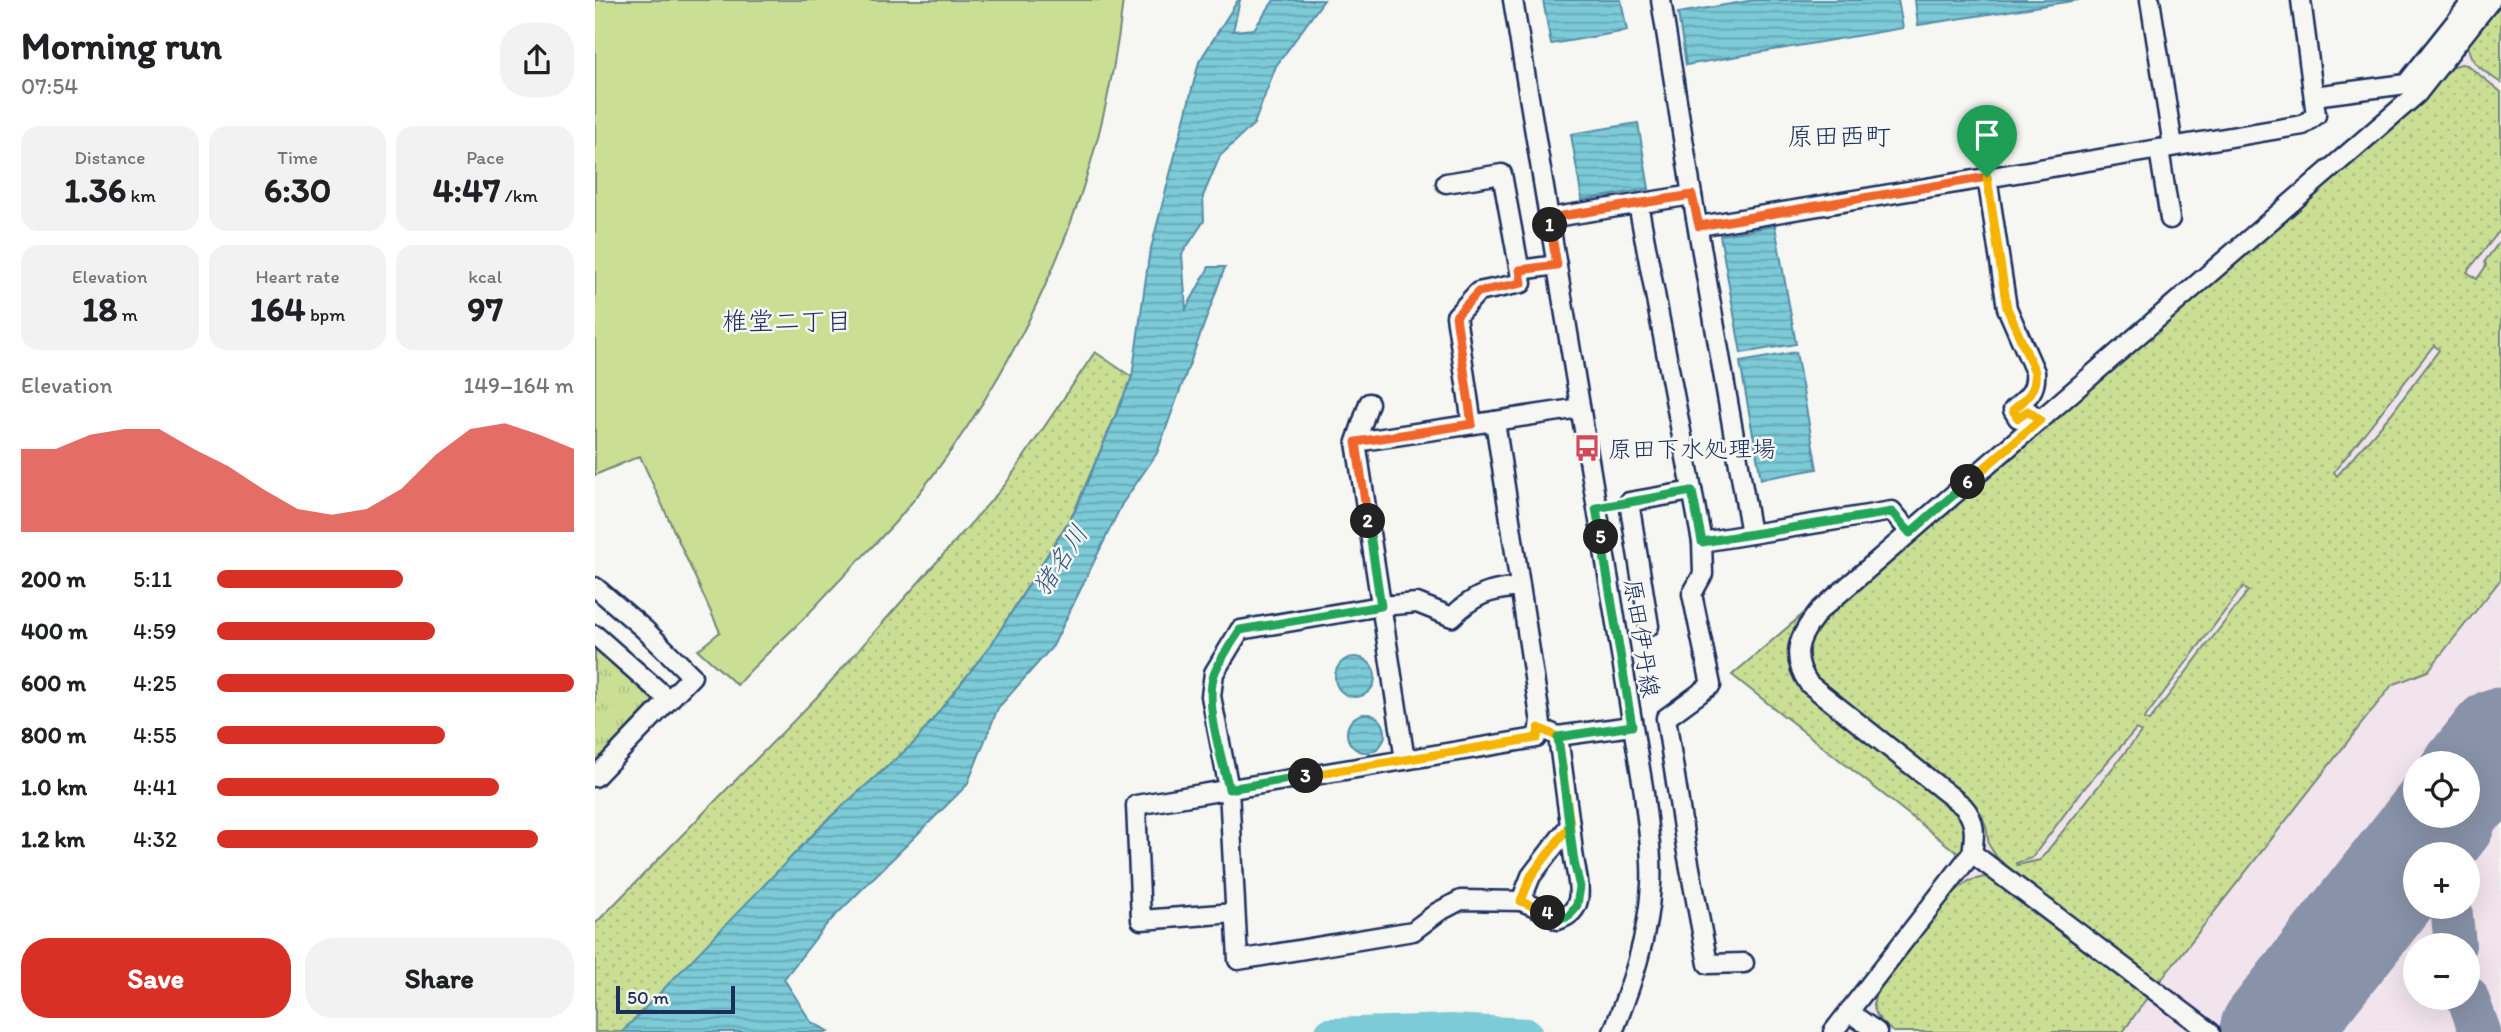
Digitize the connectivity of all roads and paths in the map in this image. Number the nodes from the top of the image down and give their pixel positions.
1 (1513, 0) edge
2 (1661, 0) edge
3 (2150, 0) edge
4 (2301, 0) edge
5 (2473, 0) edge
6 (2491, 0) edge
7 (2314, 96) junction
8 (2166, 147) junction
9 (1987, 177) junction
10 (1446, 183) dead end
11 (1692, 195) junction
12 (1638, 204) junction
13 (1549, 218) junction
14 (2170, 219) dead end
15 (1699, 226) junction
16 (1557, 265) junction
17 (1520, 270) junction
18 (1369, 403) dead end
19 (1580, 408) junction
20 (2040, 420) junction
21 (1495, 421) junction
22 (1472, 424) junction
23 (1356, 442) junction
24 (1692, 491) junction
25 (1629, 502) junction
26 (1596, 508) junction
27 (1910, 533) junction
28 (1751, 534) junction
29 (1702, 542) junction
30 (595, 587) edge
31 (1520, 587) junction
32 (1381, 606) junction
33 (1649, 626) dead end
34 (595, 635) edge
35 (669, 700) junction
36 (1632, 726) junction
37 (1539, 728) junction
38 (1558, 737) junction
39 (1405, 760) junction
40 (595, 778) edge
41 (1229, 789) junction
42 (1570, 825) junction
43 (1972, 853) junction
44 (1521, 901) junction
45 (1235, 914) junction
46 (1744, 963) dead end
47 (1849, 1012) junction
48 (1616, 1025) edge
49 (1833, 1032) edge
50 (1877, 1032) edge
51 (2210, 1032) edge

1 - 13 street, 原田伊丹線
2 - 11 street
3 - 8 street
4 - 7 street
5 - 7 street
6 - 20 street
7 - 8 street
8 - 9 street
8 - 14 street
9 - 15 street
9 - 20 street
10 - 17 street
11 - 12 street
11 - 15 street
12 - 13 street
12 - 24 street
13 - 16 street, 原田伊丹線
15 - 28 street
16 - 17 street
16 - 19 street, 原田伊丹線
17 - 22 street
18 - 23 street
19 - 21 street
19 - 26 street, 原田伊丹線
20 - 27 street
21 - 22 street
21 - 31 street
22 - 23 street
23 - 32 street
24 - 25 street
24 - 29 street
25 - 26 street
25 - 33 street
26 - 36 street, 原田伊丹線
27 - 28 street
27 - 43 street
28 - 29 street
29 - 46 street
30 - 35 street
31 - 32 street
31 - 37 street
32 - 39 street
32 - 41 street
34 - 35 street
35 - 40 street
36 - 38 street
36 - 48 street, 原田伊丹線
37 - 38 street
37 - 39 street
38 - 42 street
39 - 41 street
41 - 45 street
41 - 45 street
42 - 44 street
42 - 44 street
43 - 47 street
43 - 51 street
44 - 45 street
47 - 49 street
47 - 50 street

